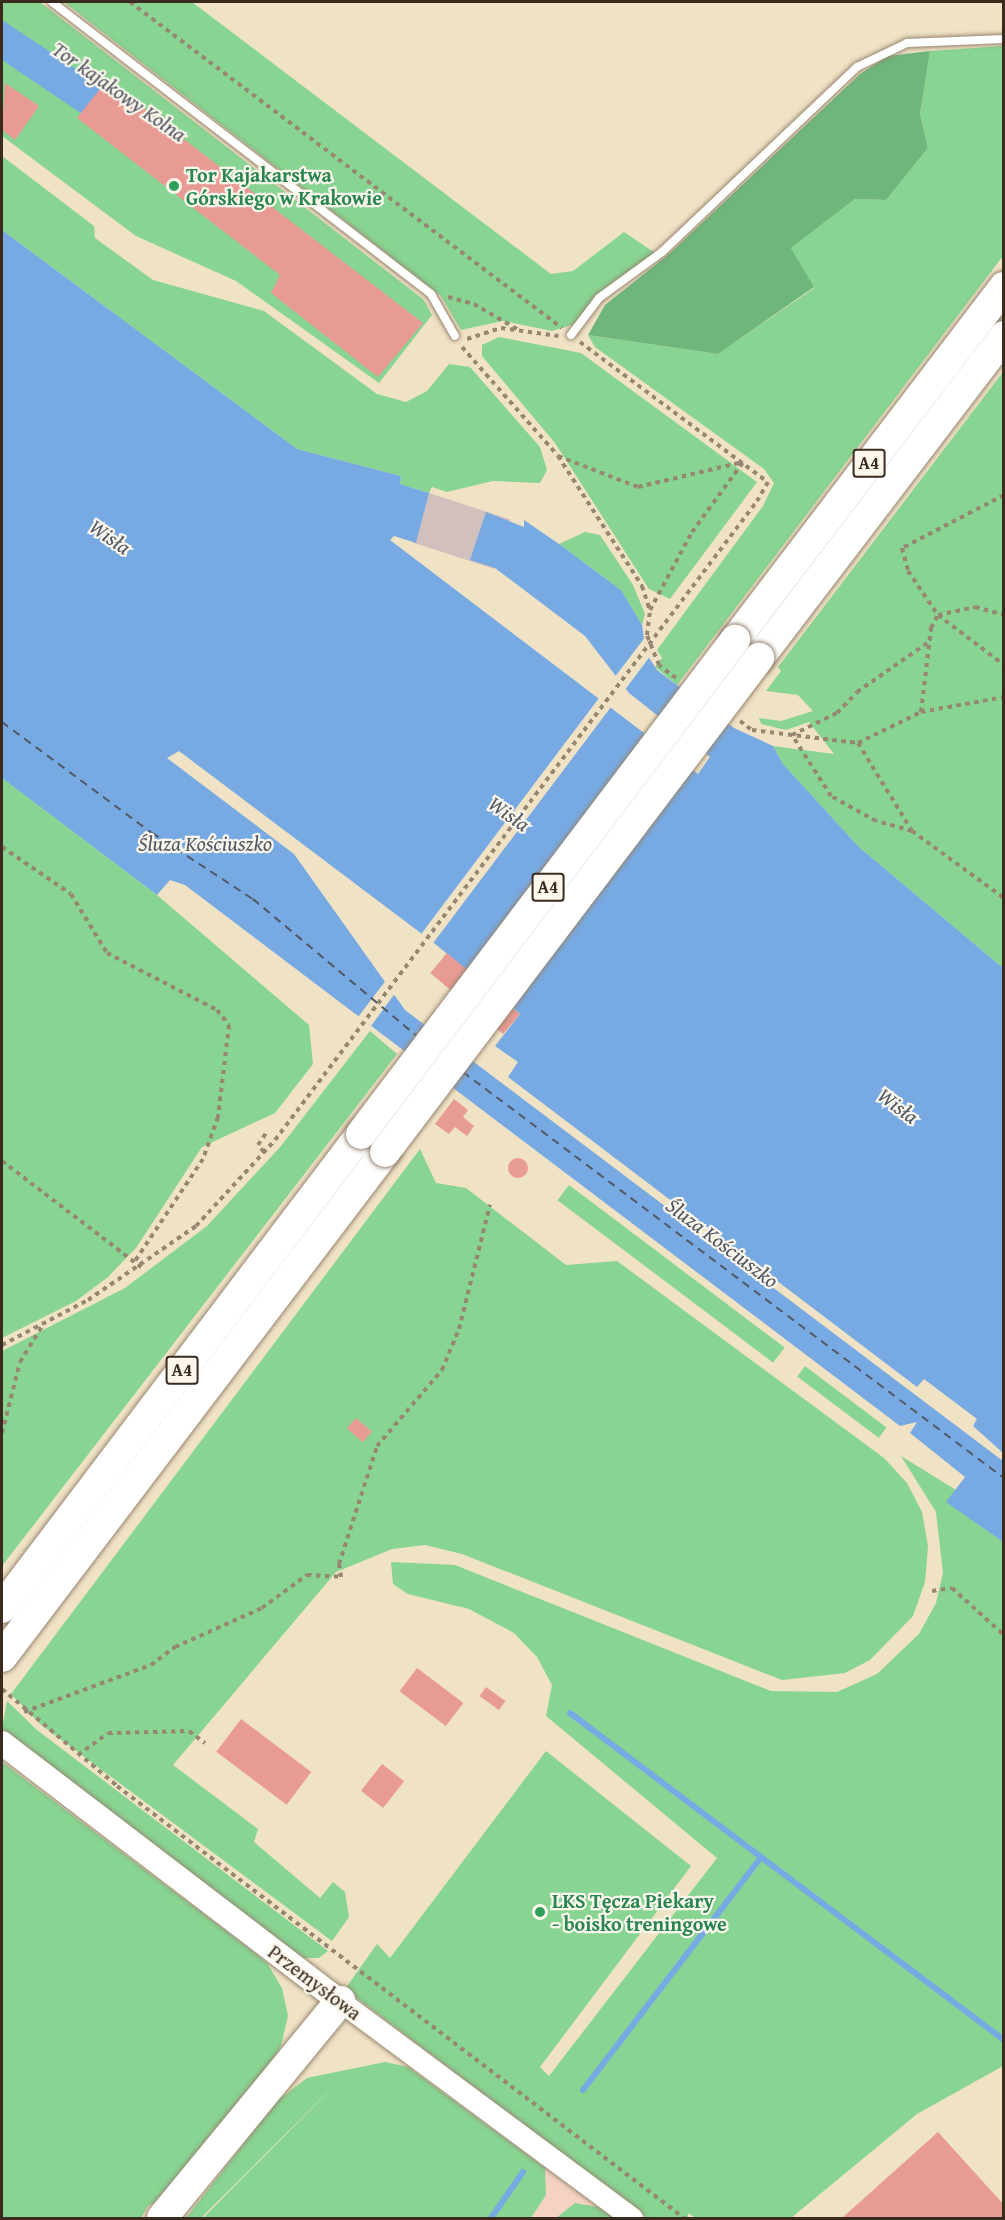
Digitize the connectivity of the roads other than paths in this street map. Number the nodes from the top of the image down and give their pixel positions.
1 (52, 2) edge
2 (1004, 39) edge
3 (1004, 287) edge
4 (571, 335) road end
5 (455, 336) dead end
6 (1004, 336) edge
7 (2, 1607) edge
8 (2, 1657) edge
9 (2, 1743) edge
10 (340, 2001) junction
11 (162, 2218) edge
12 (632, 2218) edge

1 - 5 lane
2 - 4 lane
3 - 7 highway, A4, bridge
6 - 8 highway, A4, bridge
9 - 10 main road, Przemysłowa
10 - 11 highway
10 - 12 street, Przemysłowa

